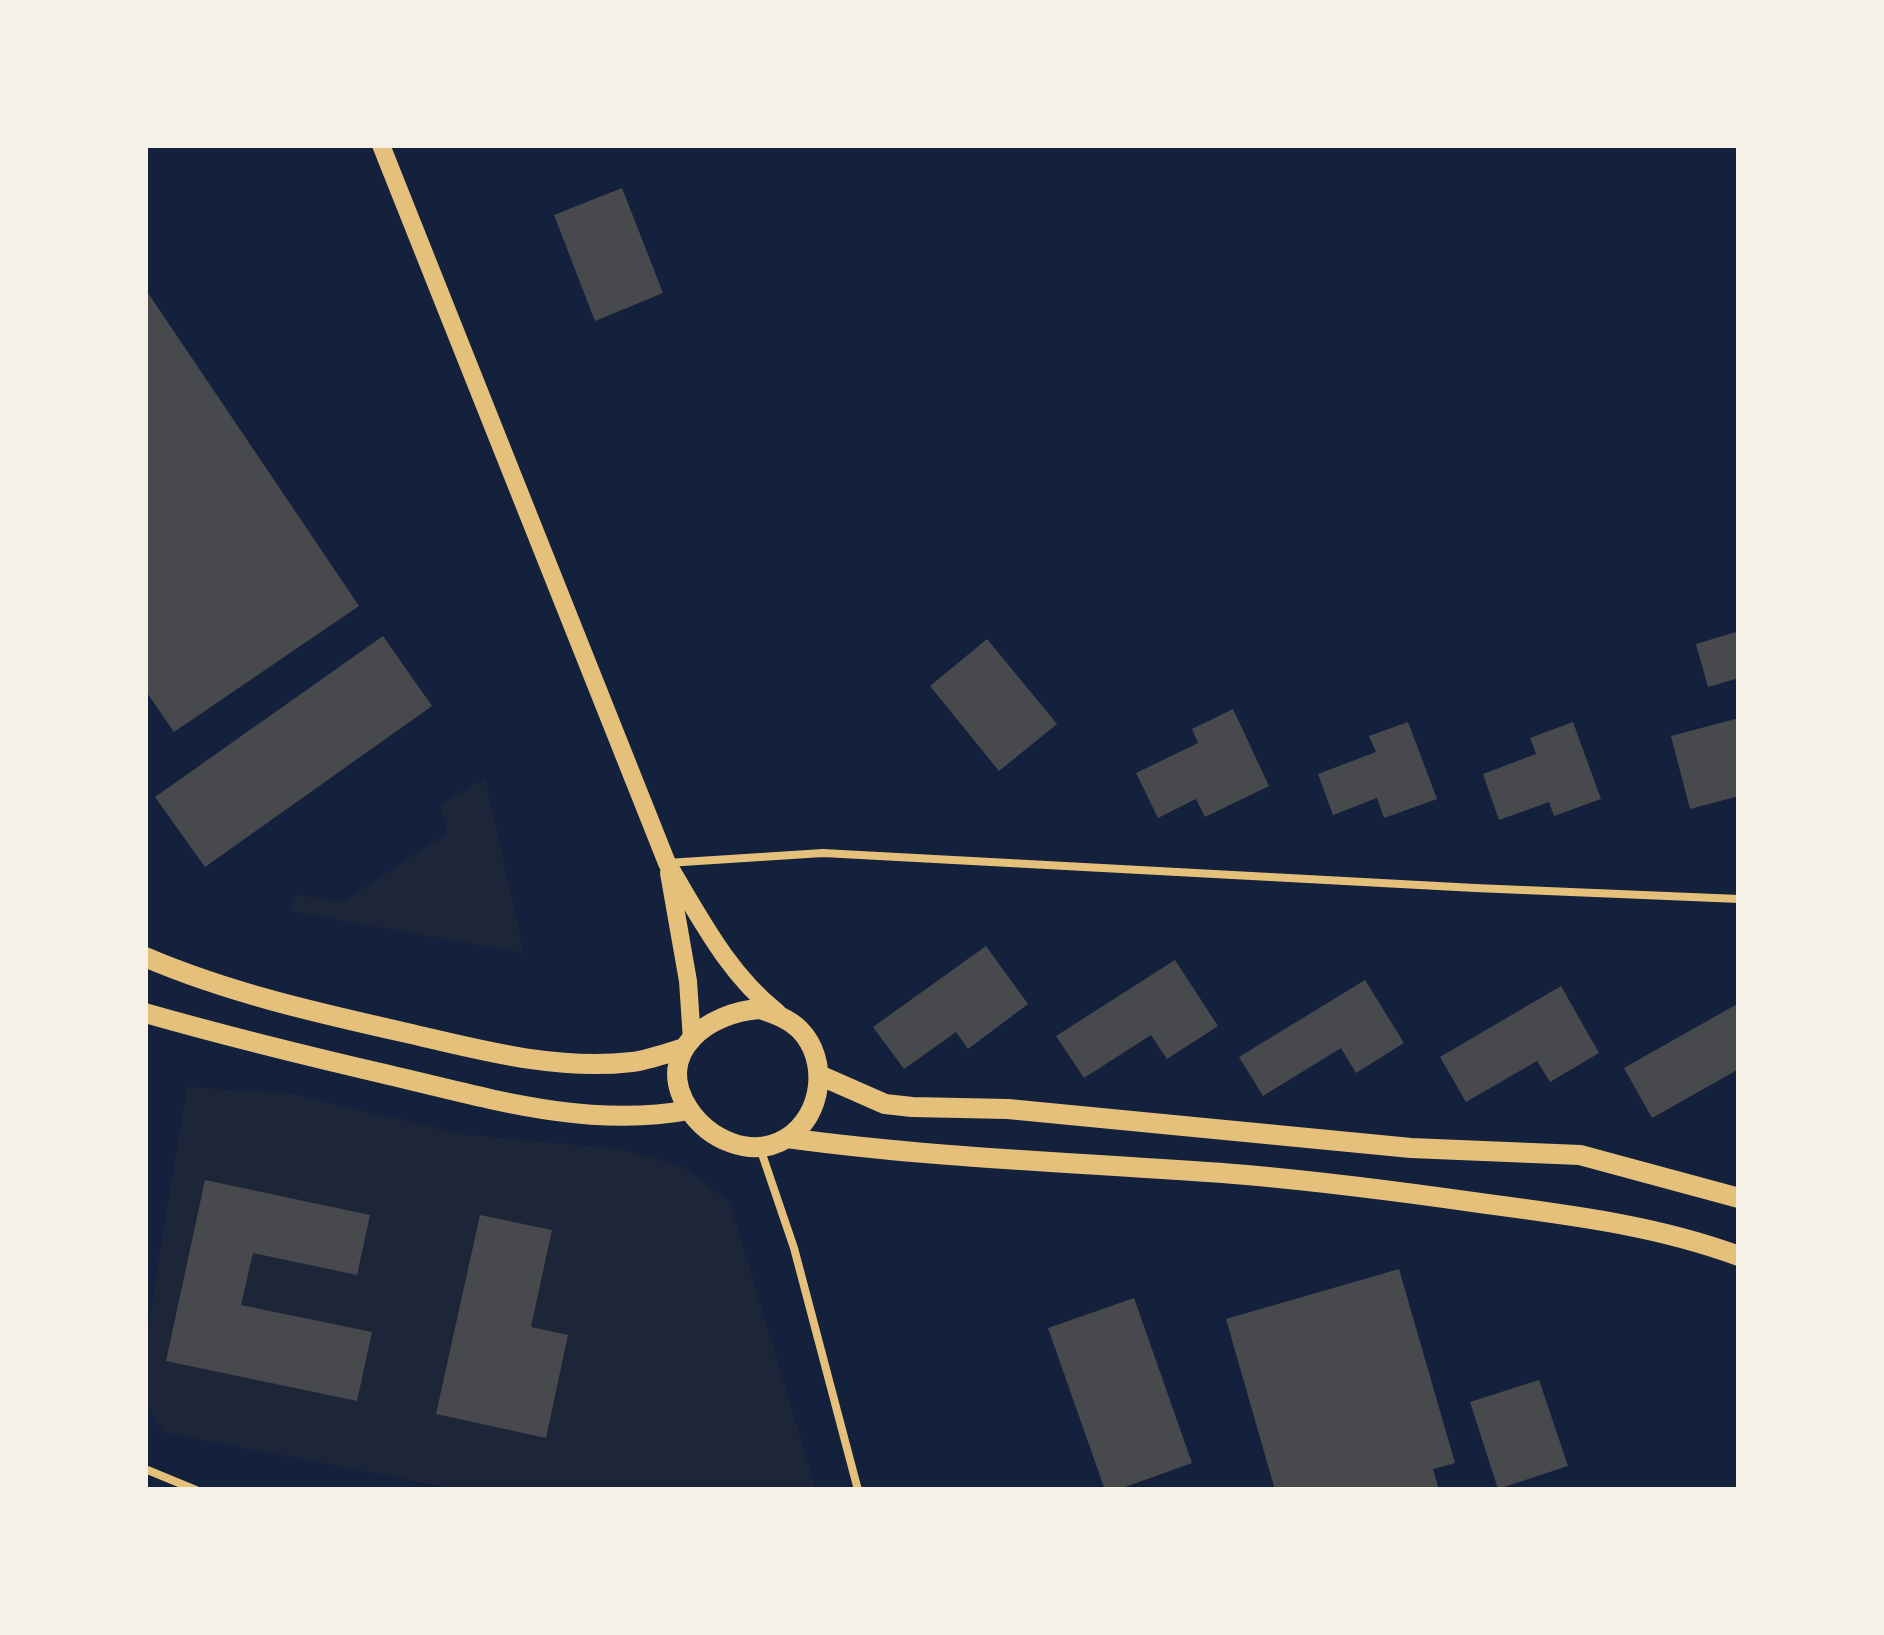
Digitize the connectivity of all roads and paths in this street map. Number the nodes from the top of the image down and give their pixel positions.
1 (381, 145) edge
2 (667, 863) junction
3 (1739, 899) edge
4 (145, 957) edge
5 (145, 1013) edge
6 (785, 1018) junction
7 (688, 1044) junction
8 (819, 1074) junction
9 (689, 1110) junction
10 (787, 1138) junction
11 (759, 1146) junction
12 (1739, 1198) edge
13 (1739, 1256) edge
14 (145, 1469) edge
15 (196, 1490) edge
16 (858, 1490) edge

1 - 2 street
2 - 3 lane
2 - 6 street
2 - 7 street
4 - 7 main road
5 - 9 main road
6 - 7 main road
6 - 8 main road
7 - 9 main road
8 - 10 main road
8 - 12 main road
9 - 11 main road
10 - 11 main road
10 - 13 main road
11 - 16 lane
14 - 15 lane

